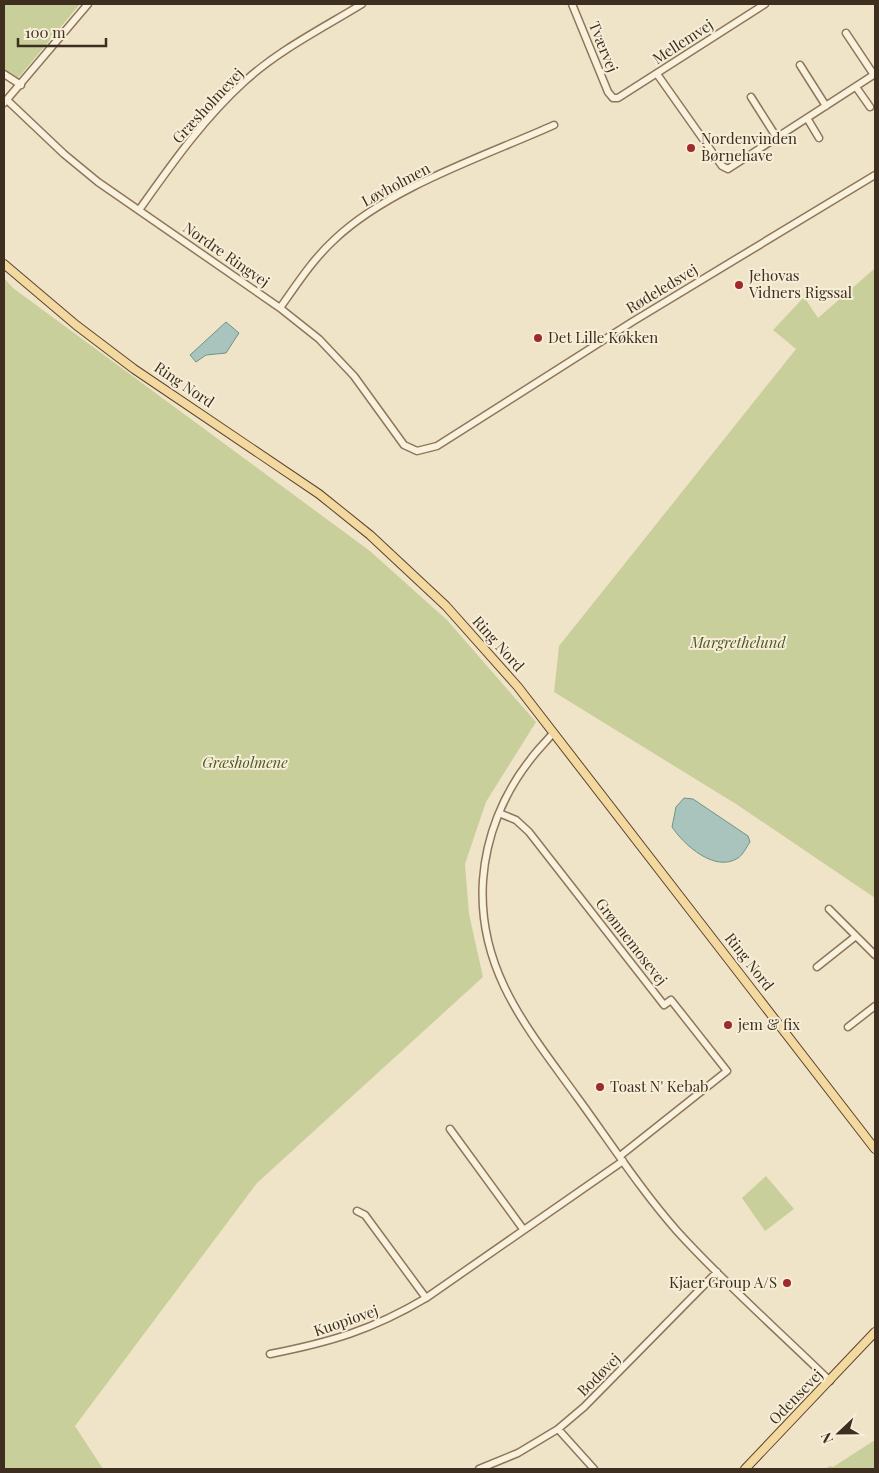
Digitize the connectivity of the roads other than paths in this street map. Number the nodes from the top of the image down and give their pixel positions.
1 (88, 4) edge
2 (362, 4) edge
3 (572, 4) edge
4 (765, 4) edge
5 (755, 6) edge
6 (846, 33) dead end
7 (800, 66) dead end
8 (4, 74) edge
9 (658, 74) junction
10 (875, 75) edge
11 (21, 84) junction
12 (856, 87) junction
13 (751, 97) dead end
14 (614, 98) joint
15 (5, 101) edge
16 (826, 106) junction
17 (870, 107) dead end
18 (807, 118) junction
19 (554, 126) dead end
20 (777, 138) junction
21 (819, 138) dead end
22 (874, 179) edge
23 (139, 210) junction
24 (4, 259) edge
25 (4, 264) edge
26 (14, 272) junction
27 (280, 308) junction
28 (411, 450) joint
29 (553, 733) junction
30 (499, 812) junction
31 (829, 910) dead end
32 (856, 936) junction
33 (875, 955) edge
34 (817, 967) dead end
35 (875, 1006) edge
36 (848, 1027) dead end
37 (450, 1129) dead end
38 (864, 1133) junction
39 (875, 1143) edge
40 (875, 1149) edge
41 (621, 1158) junction
42 (357, 1211) dead end
43 (523, 1229) junction
44 (717, 1272) junction
45 (426, 1298) junction
46 (875, 1332) edge
47 (875, 1336) edge
48 (867, 1343) junction
49 (270, 1354) dead end
50 (830, 1381) junction
51 (558, 1429) junction
52 (479, 1469) edge
53 (594, 1469) edge
54 (745, 1469) edge

1 - 11 street
2 - 23 street, Græsholmevej
3 - 14 street, Tværvej
4 - 5 street, Mellemvej
5 - 9 street, Mellemvej
6 - 10 street
7 - 16 street
8 - 11 street
9 - 14 street, Mellemvej
9 - 20 street
10 - 12 street
11 - 15 street
12 - 16 street
12 - 17 street
13 - 20 street
15 - 23 street, Nordre Ringvej
16 - 18 street
18 - 20 street
18 - 21 street
19 - 27 street, Løvholmen
22 - 28 street, Rødeledsvej
23 - 27 street, Nordre Ringvej
24 - 26 main road, Ring Nord
25 - 26 main road, Ring Nord
26 - 29 main road, Ring Nord
27 - 28 street, Nordre Ringvej
29 - 30 street
29 - 38 main road, Ring Nord
30 - 41 street
30 - 41 street, Grønnemosevej
31 - 32 street
32 - 33 street
32 - 34 street
35 - 36 street
37 - 43 street
38 - 39 main road, Ring Nord
38 - 40 main road, Ring Nord
41 - 43 street, Kuopiovej
41 - 44 street
42 - 45 street
43 - 45 street, Kuopiovej
44 - 50 street
44 - 51 street, Bodøvej
45 - 49 street, Kuopiovej
46 - 48 main road, Odensevej
47 - 48 main road, Odensevej
48 - 50 main road, Odensevej
50 - 54 main road, Odensevej
51 - 52 street, Bodøvej
51 - 53 street

